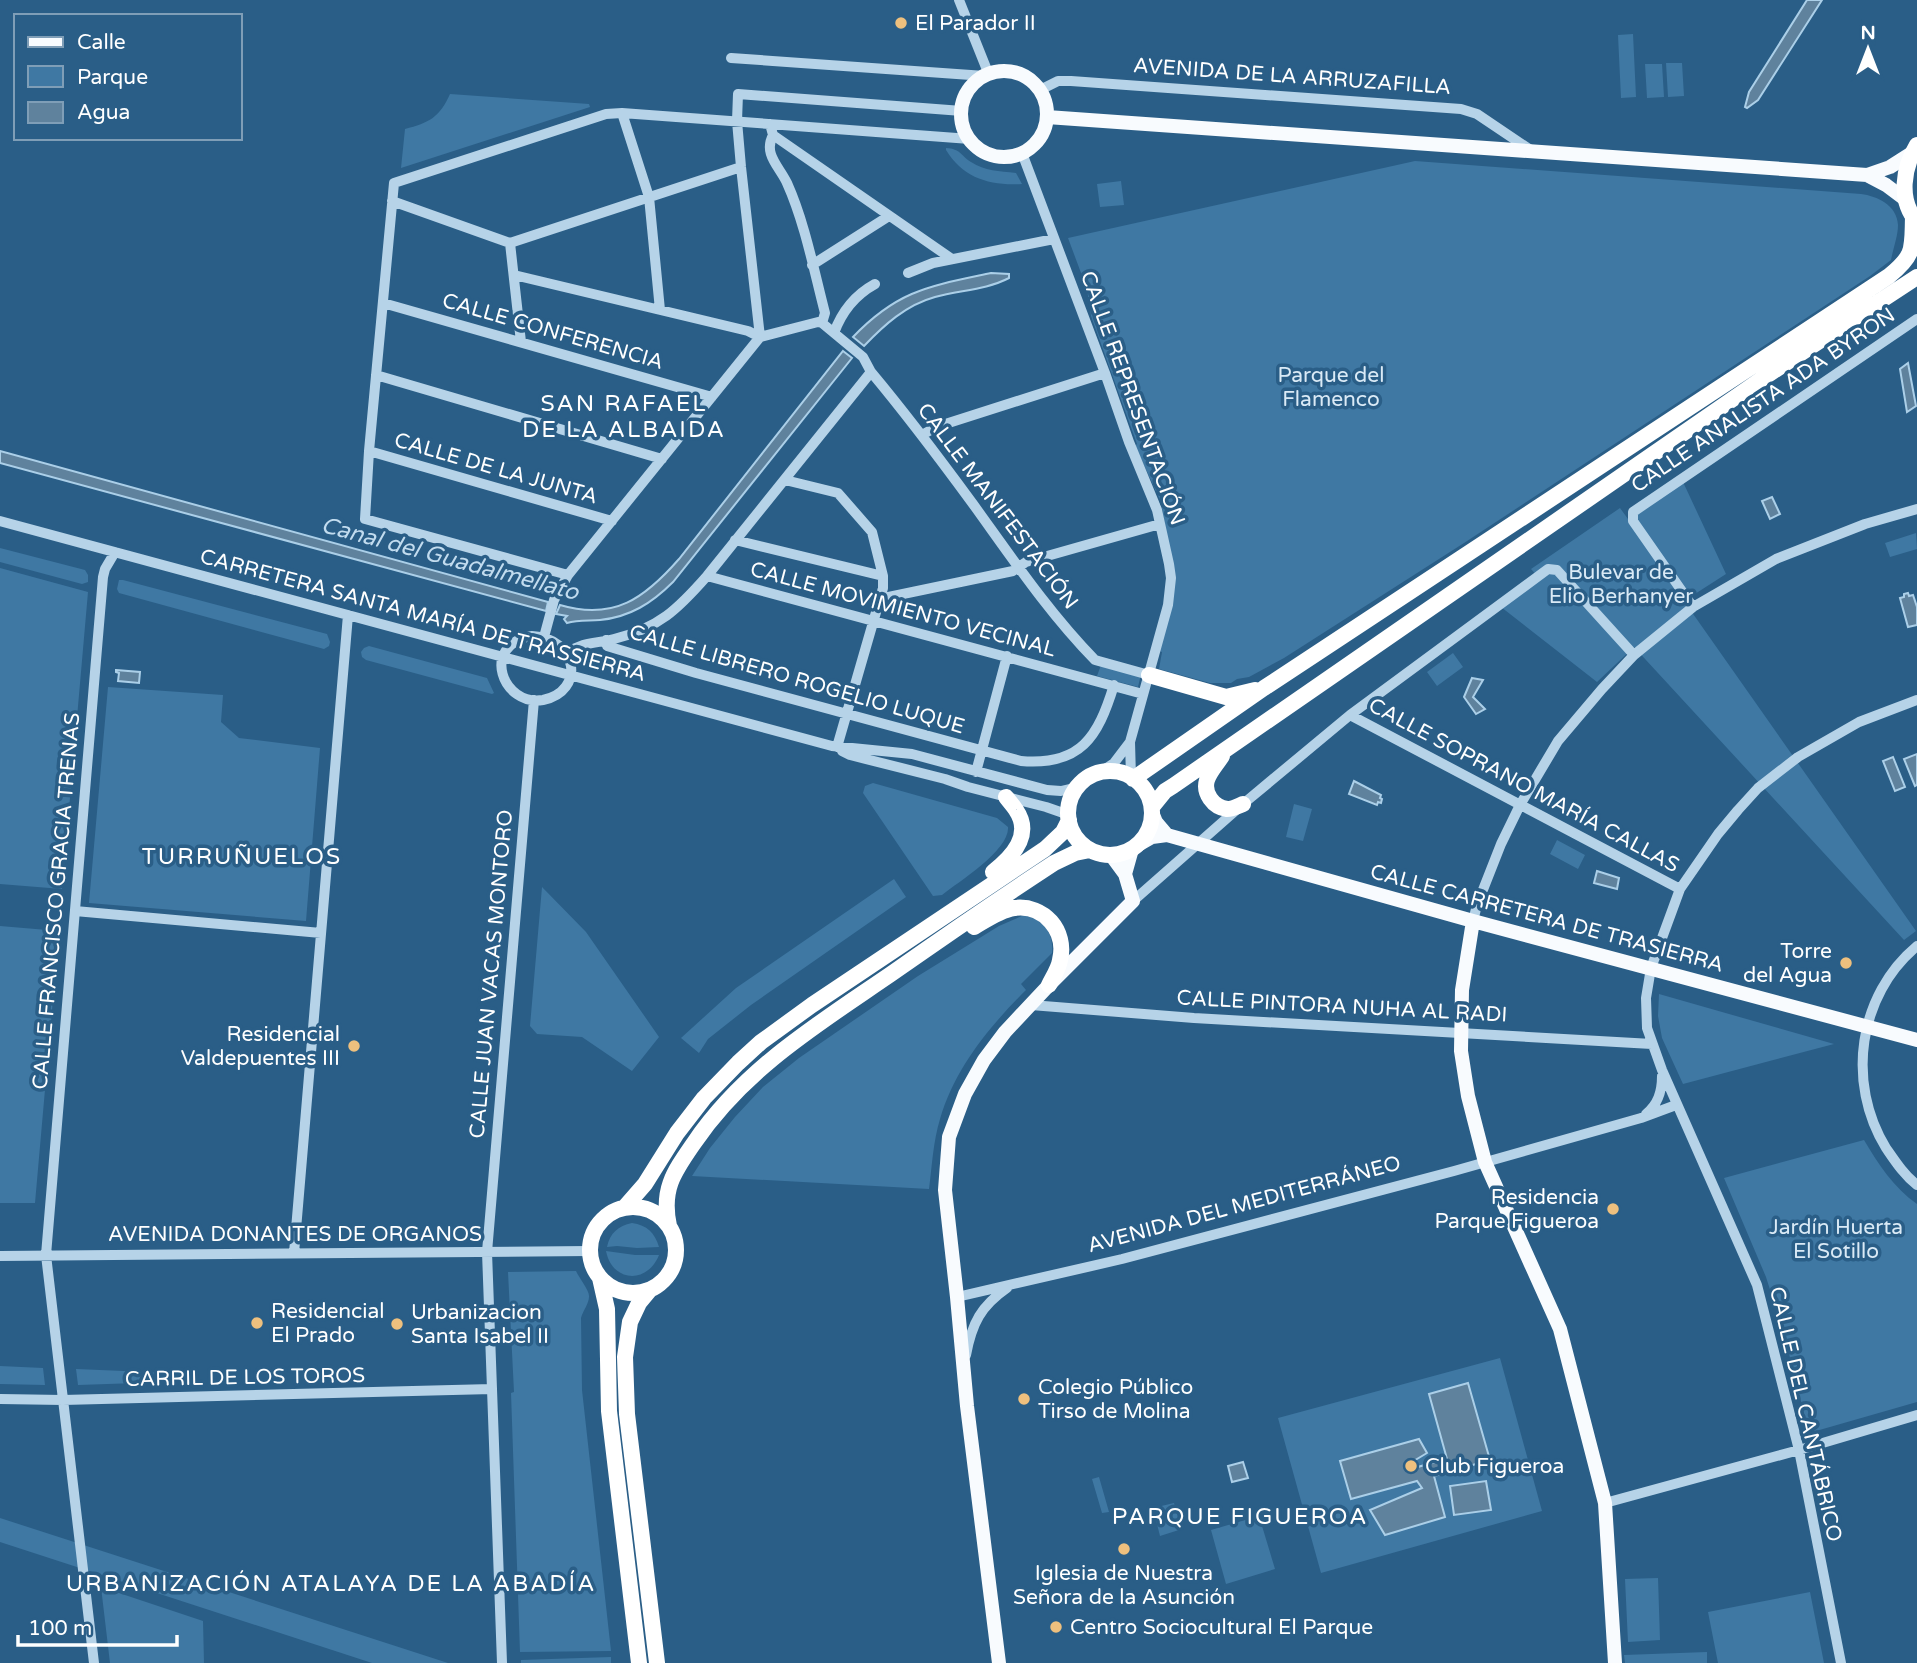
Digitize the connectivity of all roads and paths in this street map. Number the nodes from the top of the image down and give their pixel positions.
1 (959, 0) edge
2 (731, 58) dead end
3 (987, 75) junction
4 (1040, 90) junction
5 (962, 111) junction
6 (622, 113) junction
7 (1047, 117) junction
8 (737, 121) junction
9 (771, 130) junction
10 (970, 139) junction
11 (1914, 149) edge
12 (1532, 151) junction
13 (1022, 153) junction
14 (741, 167) junction
15 (1867, 175) junction
16 (649, 197) junction
17 (1906, 200) junction
18 (392, 201) junction
19 (889, 216) junction
20 (1915, 220) edge
21 (1054, 239) junction
22 (510, 243) junction
23 (953, 259) junction
24 (812, 265) junction
25 (908, 273) dead end
26 (514, 275) junction
27 (1917, 277) edge
28 (875, 284) dead end
29 (1917, 287) edge
30 (1883, 300) junction
31 (383, 303) junction
32 (660, 310) junction
33 (1917, 319) edge
34 (822, 323) junction
35 (834, 333) junction
36 (760, 337) junction
37 (521, 342) junction
38 (871, 372) junction
39 (1105, 373) junction
40 (376, 375) junction
41 (712, 397) junction
42 (922, 435) junction
43 (369, 451) junction
44 (662, 459) junction
45 (785, 480) junction
46 (1917, 509) edge
47 (0, 521) edge
48 (612, 522) junction
49 (1160, 524) junction
50 (735, 540) junction
51 (115, 552) junction
52 (1018, 567) junction
53 (568, 575) junction
54 (707, 576) junction
55 (883, 576) junction
56 (879, 599) junction
57 (1693, 607) junction
58 (348, 615) junction
59 (873, 621) junction
60 (544, 637) junction
61 (606, 640) junction
62 (567, 653) junction
63 (1634, 655) junction
64 (1007, 656) junction
65 (503, 657) junction
66 (1095, 660) junction
67 (570, 675) junction
68 (1149, 675) junction
69 (1090, 679) junction
70 (1114, 685) junction
71 (1264, 688) junction
72 (1143, 694) junction
73 (534, 700) junction
74 (1917, 700) edge
75 (847, 714) junction
76 (1350, 715) junction
77 (1130, 742) junction
78 (1231, 746) junction
79 (837, 747) junction
80 (982, 750) junction
81 (976, 772) junction
82 (1098, 774) junction
83 (1132, 778) junction
84 (1078, 787) junction
85 (1006, 797) junction
86 (1243, 804) junction
87 (1520, 805) junction
88 (1152, 809) junction
89 (1069, 818) junction
90 (1167, 835) junction
91 (1198, 844) junction
92 (1135, 847) junction
93 (1090, 850) junction
94 (1111, 855) junction
95 (1125, 874) junction
96 (1680, 889) junction
97 (1133, 901) junction
98 (75, 911) junction
99 (1473, 920) junction
100 (321, 933) junction
101 (905, 943) junction
102 (1917, 946) edge
103 (1651, 968) junction
104 (887, 976) junction
105 (1049, 985) junction
106 (1031, 1005) junction
107 (1866, 1026) junction
108 (1461, 1032) junction
109 (1917, 1040) edge
110 (1652, 1044) junction
111 (1662, 1070) junction
112 (1676, 1105) junction
113 (1641, 1118) junction
114 (1485, 1162) junction
115 (1917, 1185) edge
116 (624, 1208) junction
117 (669, 1226) junction
118 (589, 1251) junction
119 (487, 1252) junction
120 (294, 1253) junction
121 (46, 1255) junction
122 (0, 1256) edge
123 (600, 1278) junction
124 (1013, 1284) junction
125 (649, 1291) junction
126 (957, 1297) junction
127 (963, 1372) junction
128 (492, 1389) junction
129 (0, 1399) edge
130 (63, 1400) junction
131 (1917, 1415) edge
132 (1799, 1450) junction
133 (1605, 1503) junction
134 (94, 1663) edge
135 (502, 1663) edge
136 (639, 1663) edge
137 (657, 1663) edge
138 (999, 1663) edge
139 (1615, 1663) edge
140 (1841, 1663) edge

1 - 3 street
2 - 3 street
3 - 4 main road
3 - 5 main road
4 - 7 main road
4 - 12 street, AVENIDA DE LA ARRUZAFILLA
5 - 8 street
5 - 10 main road
6 - 8 street
6 - 16 street
6 - 18 street
7 - 12 main road, AVENIDA DE LA ARRUZAFILLA
7 - 13 main road
8 - 9 street
8 - 14 street
9 - 10 street
9 - 19 street
9 - 24 street
10 - 13 main road
11 - 15 main road, AVENIDA DE LA ARRUZAFILLA
11 - 17 highway
12 - 15 main road, AVENIDA DE LA ARRUZAFILLA
13 - 21 street, CALLE REPRESENTACIÓN
14 - 16 street
14 - 36 street
15 - 17 main road, AVENIDA DE LA ARRUZAFILLA
16 - 22 street
16 - 32 street
17 - 20 highway
18 - 22 street
18 - 31 street
19 - 23 street
19 - 24 street
20 - 71 highway
21 - 23 street
21 - 39 street, CALLE REPRESENTACIÓN
22 - 26 street
23 - 25 street
24 - 34 street
26 - 32 street
26 - 37 street
27 - 30 highway
28 - 35 street
29 - 30 main road
30 - 78 highway
31 - 37 street, CALLE CONFERENCIA
31 - 40 street
32 - 36 street
33 - 57 street, CALLE ANALISTA ADA BYRON
34 - 35 street
34 - 36 street
35 - 38 street, CALLE MANIFESTACIÓN
36 - 41 street
37 - 41 street, CALLE CONFERENCIA
38 - 42 street, CALLE MANIFESTACIÓN
38 - 45 street
39 - 42 street
39 - 49 street, CALLE REPRESENTACIÓN
40 - 43 street
40 - 44 street
41 - 44 street
42 - 52 street, CALLE MANIFESTACIÓN
43 - 48 street, CALLE DE LA JUNTA
43 - 53 street
44 - 48 street
45 - 50 street
45 - 55 street
46 - 57 street
47 - 51 street, CARRETERA SANTA MARÍA DE TRASSIERRA
48 - 53 street
49 - 52 street
49 - 68 street, CALLE REPRESENTACIÓN
50 - 54 street
50 - 55 street
51 - 58 street, CARRETERA SANTA MARÍA DE TRASSIERRA
51 - 98 street, CALLE FRANCISCO GRACIA TRENAS
52 - 56 street
52 - 66 street, CALLE MANIFESTACIÓN
53 - 60 street
54 - 59 street, CALLE MOVIMIENTO VECINAL
54 - 61 street
55 - 56 street
56 - 59 street
57 - 63 street
58 - 65 street, CARRETERA SANTA MARÍA DE TRASSIERRA
58 - 100 street
59 - 64 street, CALLE MOVIMIENTO VECINAL
59 - 75 street
60 - 62 street
60 - 65 street
61 - 62 street
61 - 75 street, CALLE LIBRERO ROGELIO LUQUE
62 - 67 street
63 - 76 street
63 - 87 street
64 - 69 street, CALLE MOVIMIENTO VECINAL
64 - 80 street, CALLE LIBRERO ROGELIO LUQUE
65 - 67 street, CARRETERA SANTA MARÍA DE TRASSIERRA
65 - 73 street
66 - 68 street
66 - 69 street
67 - 73 street
67 - 79 street, CARRETERA SANTA MARÍA DE TRASSIERRA
68 - 71 highway
68 - 72 street, CALLE REPRESENTACIÓN
69 - 70 street, CALLE MOVIMIENTO VECINAL
70 - 72 street, CALLE MOVIMIENTO VECINAL
70 - 80 street, CALLE LIBRERO ROGELIO LUQUE
71 - 83 highway
72 - 77 street, CALLE REPRESENTACIÓN
73 - 119 street, CALLE JUAN VACAS MONTORO
74 - 96 street, CALLE DEL CANTÁBRICO
75 - 79 street
75 - 80 street, CALLE LIBRERO ROGELIO LUQUE
76 - 86 street
76 - 87 street, CALLE SOPRANO MARÍA CALLAS
77 - 82 street, CALLE REPRESENTACIÓN
77 - 83 street, CALLE REPRESENTACIÓN
78 - 86 highway
78 - 88 highway
79 - 81 street
79 - 85 street
80 - 81 street
81 - 84 street
82 - 83 highway
82 - 84 highway
83 - 88 highway
84 - 89 highway
85 - 89 street
85 - 101 highway
86 - 91 street
87 - 96 street, CALLE SOPRANO MARÍA CALLAS
87 - 99 street
88 - 90 main road
88 - 92 highway
89 - 93 highway
89 - 101 highway
90 - 91 main road, CALLE CARRETERA DE TRASIERRA
90 - 92 main road
91 - 97 street
91 - 99 main road, CALLE CARRETERA DE TRASIERRA
92 - 94 highway
92 - 95 main road
93 - 94 highway
93 - 104 highway
94 - 95 main road
95 - 97 main road
96 - 103 street, CALLE DEL CANTÁBRICO
97 - 105 main road
98 - 100 street
98 - 121 street, CALLE FRANCISCO GRACIA TRENAS
99 - 103 main road, CALLE CARRETERA DE TRASIERRA
99 - 108 main road
100 - 120 street
101 - 116 highway
102 - 107 street
103 - 107 main road, CALLE CARRETERA DE TRASIERRA
103 - 110 street, CALLE DEL CANTÁBRICO
104 - 105 highway
104 - 117 highway
105 - 106 main road
106 - 108 street, CALLE PINTORA NUHA AL RADI
106 - 126 main road
107 - 109 main road, CALLE CARRETERA DE TRASIERRA
107 - 115 street
108 - 110 street, CALLE PINTORA NUHA AL RADI
108 - 114 main road
110 - 111 street, CALLE DEL CANTÁBRICO
111 - 112 street, CALLE DEL CANTÁBRICO
111 - 113 street
112 - 113 street, AVENIDA DEL MEDITERRÁNEO
112 - 132 street, CALLE DEL CANTÁBRICO
113 - 114 street, AVENIDA DEL MEDITERRÁNEO
114 - 124 street, AVENIDA DEL MEDITERRÁNEO
114 - 133 main road
116 - 117 highway
116 - 118 highway
117 - 125 highway
118 - 119 street, AVENIDA DONANTES DE ORGANOS
118 - 123 highway
119 - 120 street, AVENIDA DONANTES DE ORGANOS
119 - 128 street, CALLE JUAN VACAS MONTORO
120 - 121 street, AVENIDA DONANTES DE ORGANOS
121 - 122 street, AVENIDA DONANTES DE ORGANOS
121 - 130 street, CALLE FRANCISCO GRACIA TRENAS
123 - 125 highway
123 - 136 highway
124 - 126 street, AVENIDA DEL MEDITERRÁNEO
124 - 127 street, AVENIDA DEL MEDITERRÁNEO
125 - 137 highway
126 - 127 main road, AVENIDA DEL MEDITERRÁNEO
127 - 138 main road, AVENIDA DEL MEDITERRÁNEO
128 - 130 street, CARRIL DE LOS TOROS
128 - 135 street, CALLE JUAN VACAS MONTORO
129 - 130 street, CARRIL DE LOS TOROS
130 - 134 street, CALLE FRANCISCO GRACIA TRENAS
131 - 132 street
132 - 133 street
132 - 140 street, CALLE DEL CANTÁBRICO
133 - 139 main road

